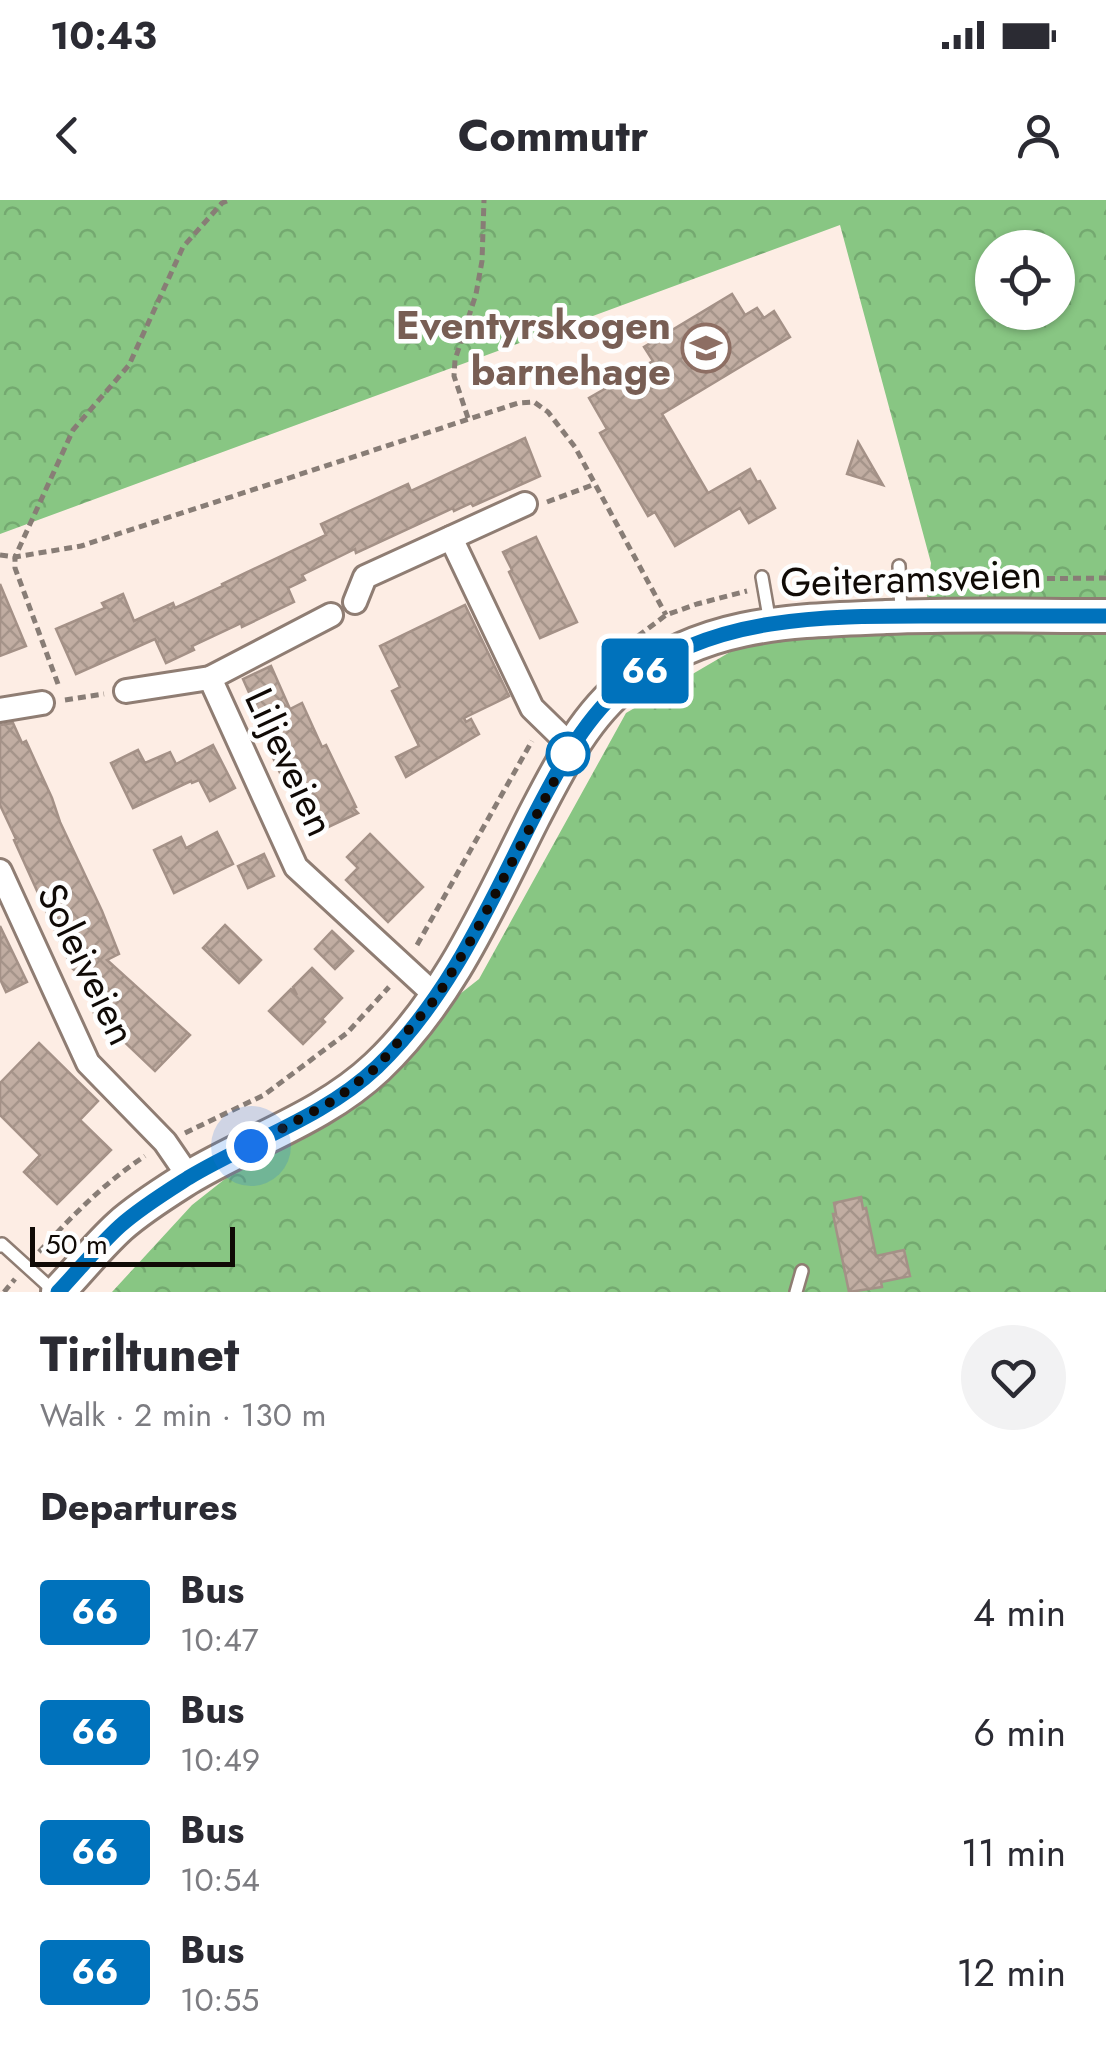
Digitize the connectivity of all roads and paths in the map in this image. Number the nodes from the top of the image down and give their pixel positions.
1 (229, 200) edge
2 (484, 200) edge
3 (468, 418) junction
4 (595, 484) junction
5 (525, 504) joint
6 (451, 538) junction
7 (0, 556) edge
8 (15, 556) junction
9 (899, 566) dead end
10 (762, 576) dead end
11 (354, 602) dead end
12 (331, 614) dead end
13 (901, 616) junction
14 (1106, 616) edge
15 (770, 623) junction
16 (624, 645) dead end
17 (210, 678) junction
18 (58, 684) dead end
19 (126, 691) joint
20 (42, 703) joint
21 (0, 710) edge
22 (544, 720) junction
23 (572, 747) junction
24 (0, 871) edge
25 (405, 970) junction
26 (437, 997) junction
27 (165, 1142) junction
28 (189, 1178) junction
29 (0, 1246) edge
30 (26, 1267) junction
31 (802, 1271) dead end
32 (4, 1292) edge
33 (56, 1292) edge
34 (796, 1292) edge

1 - 8 path
2 - 3 path
3 - 4 path
3 - 8 path
4 - 5 path
4 - 16 path
5 - 6 street
6 - 11 street
6 - 22 street
7 - 8 path
8 - 18 path
9 - 13 lane
10 - 15 lane
12 - 17 street, Liljeveien
13 - 14 street, Geiteramsveien
13 - 15 street, Geiteramsveien
15 - 23 street, Geiteramsveien
17 - 19 street, Liljeveien
17 - 25 street, Liljeveien
19 - 20 path
20 - 21 street
22 - 23 street
22 - 25 path
23 - 26 street, Geiteramsveien
24 - 27 street, Soleiveien
25 - 26 street, Liljeveien
25 - 27 path
26 - 28 street, Geiteramsveien
27 - 28 street, Soleiveien
27 - 30 path
28 - 33 street, Geiteramsveien
29 - 30 lane
30 - 32 path
30 - 33 lane
31 - 34 lane

